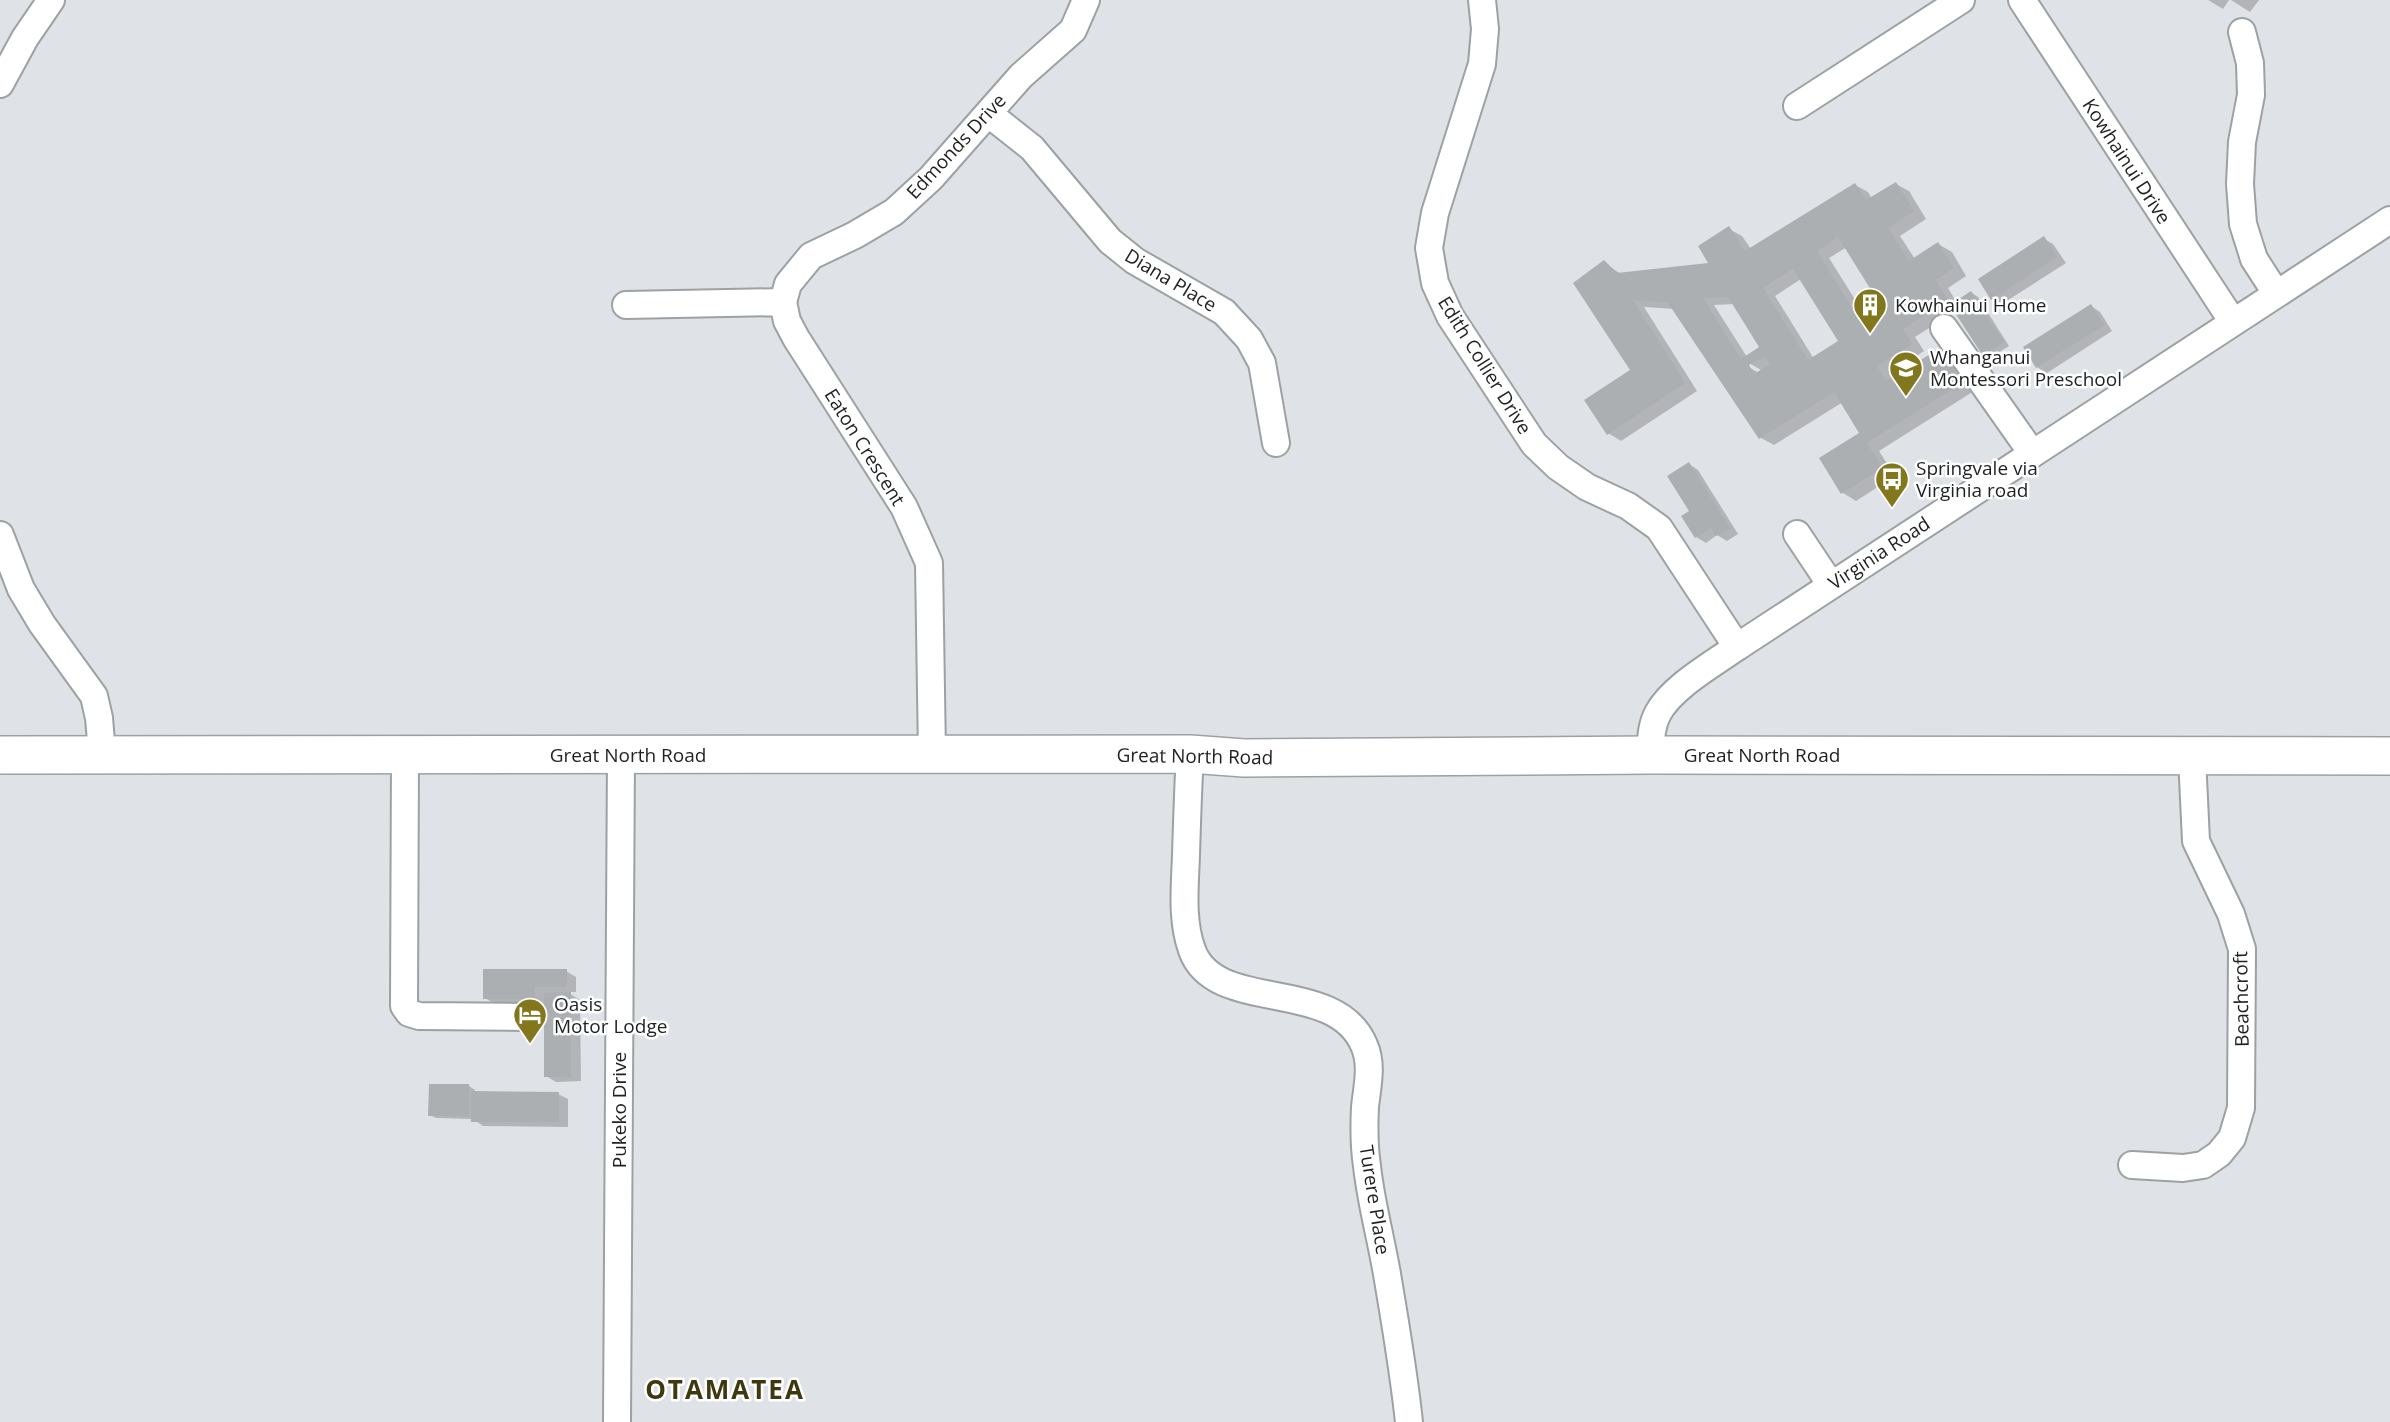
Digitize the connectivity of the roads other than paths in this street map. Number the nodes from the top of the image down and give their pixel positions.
1 (51, 0) edge
2 (1086, 0) edge
3 (1482, 0) edge
4 (1961, 0) edge
5 (2022, 0) edge
6 (2242, 32) dead end
7 (0, 85) edge
8 (1797, 106) dead end
9 (989, 114) junction
10 (2390, 219) edge
11 (2276, 293) junction
12 (783, 302) junction
13 (626, 305) dead end
14 (2232, 322) junction
15 (1944, 328) dead end
16 (1276, 443) dead end
17 (2032, 453) junction
18 (1797, 534) dead end
19 (0, 535) edge
20 (1830, 585) junction
21 (1737, 646) junction
22 (102, 754) junction
23 (1190, 754) junction
24 (0, 755) edge
25 (405, 755) junction
26 (621, 755) junction
27 (932, 755) junction
28 (1650, 755) junction
29 (2390, 756) edge
30 (2192, 757) junction
31 (524, 1017) dead end
32 (2132, 1165) dead end
33 (617, 1422) edge
34 (1409, 1422) edge

1 - 7 street
2 - 9 street, Edmonds Drive
3 - 21 street, Edith Collier Drive
4 - 8 street
5 - 14 street, Kowhainui Drive
6 - 11 street
9 - 12 street, Edmonds Drive
9 - 16 street, Diana Place
10 - 11 street, Virginia Road
11 - 14 street, Virginia Road
12 - 13 street
12 - 27 street, Eaton Crescent
14 - 17 street, Virginia Road
15 - 17 street
17 - 20 street, Virginia Road
18 - 20 street
19 - 22 street
20 - 21 street, Virginia Road
21 - 28 street, Virginia Road
22 - 24 highway, Great North Road
22 - 25 highway, Great North Road
23 - 27 highway, Great North Road
23 - 28 highway, Great North Road
23 - 34 street, Turere Place
25 - 26 highway, Great North Road
25 - 31 street
26 - 27 highway, Great North Road
26 - 33 street, Pukeko Drive
28 - 30 highway, Great North Road
29 - 30 highway, Great North Road
30 - 32 street, Beachcroft

